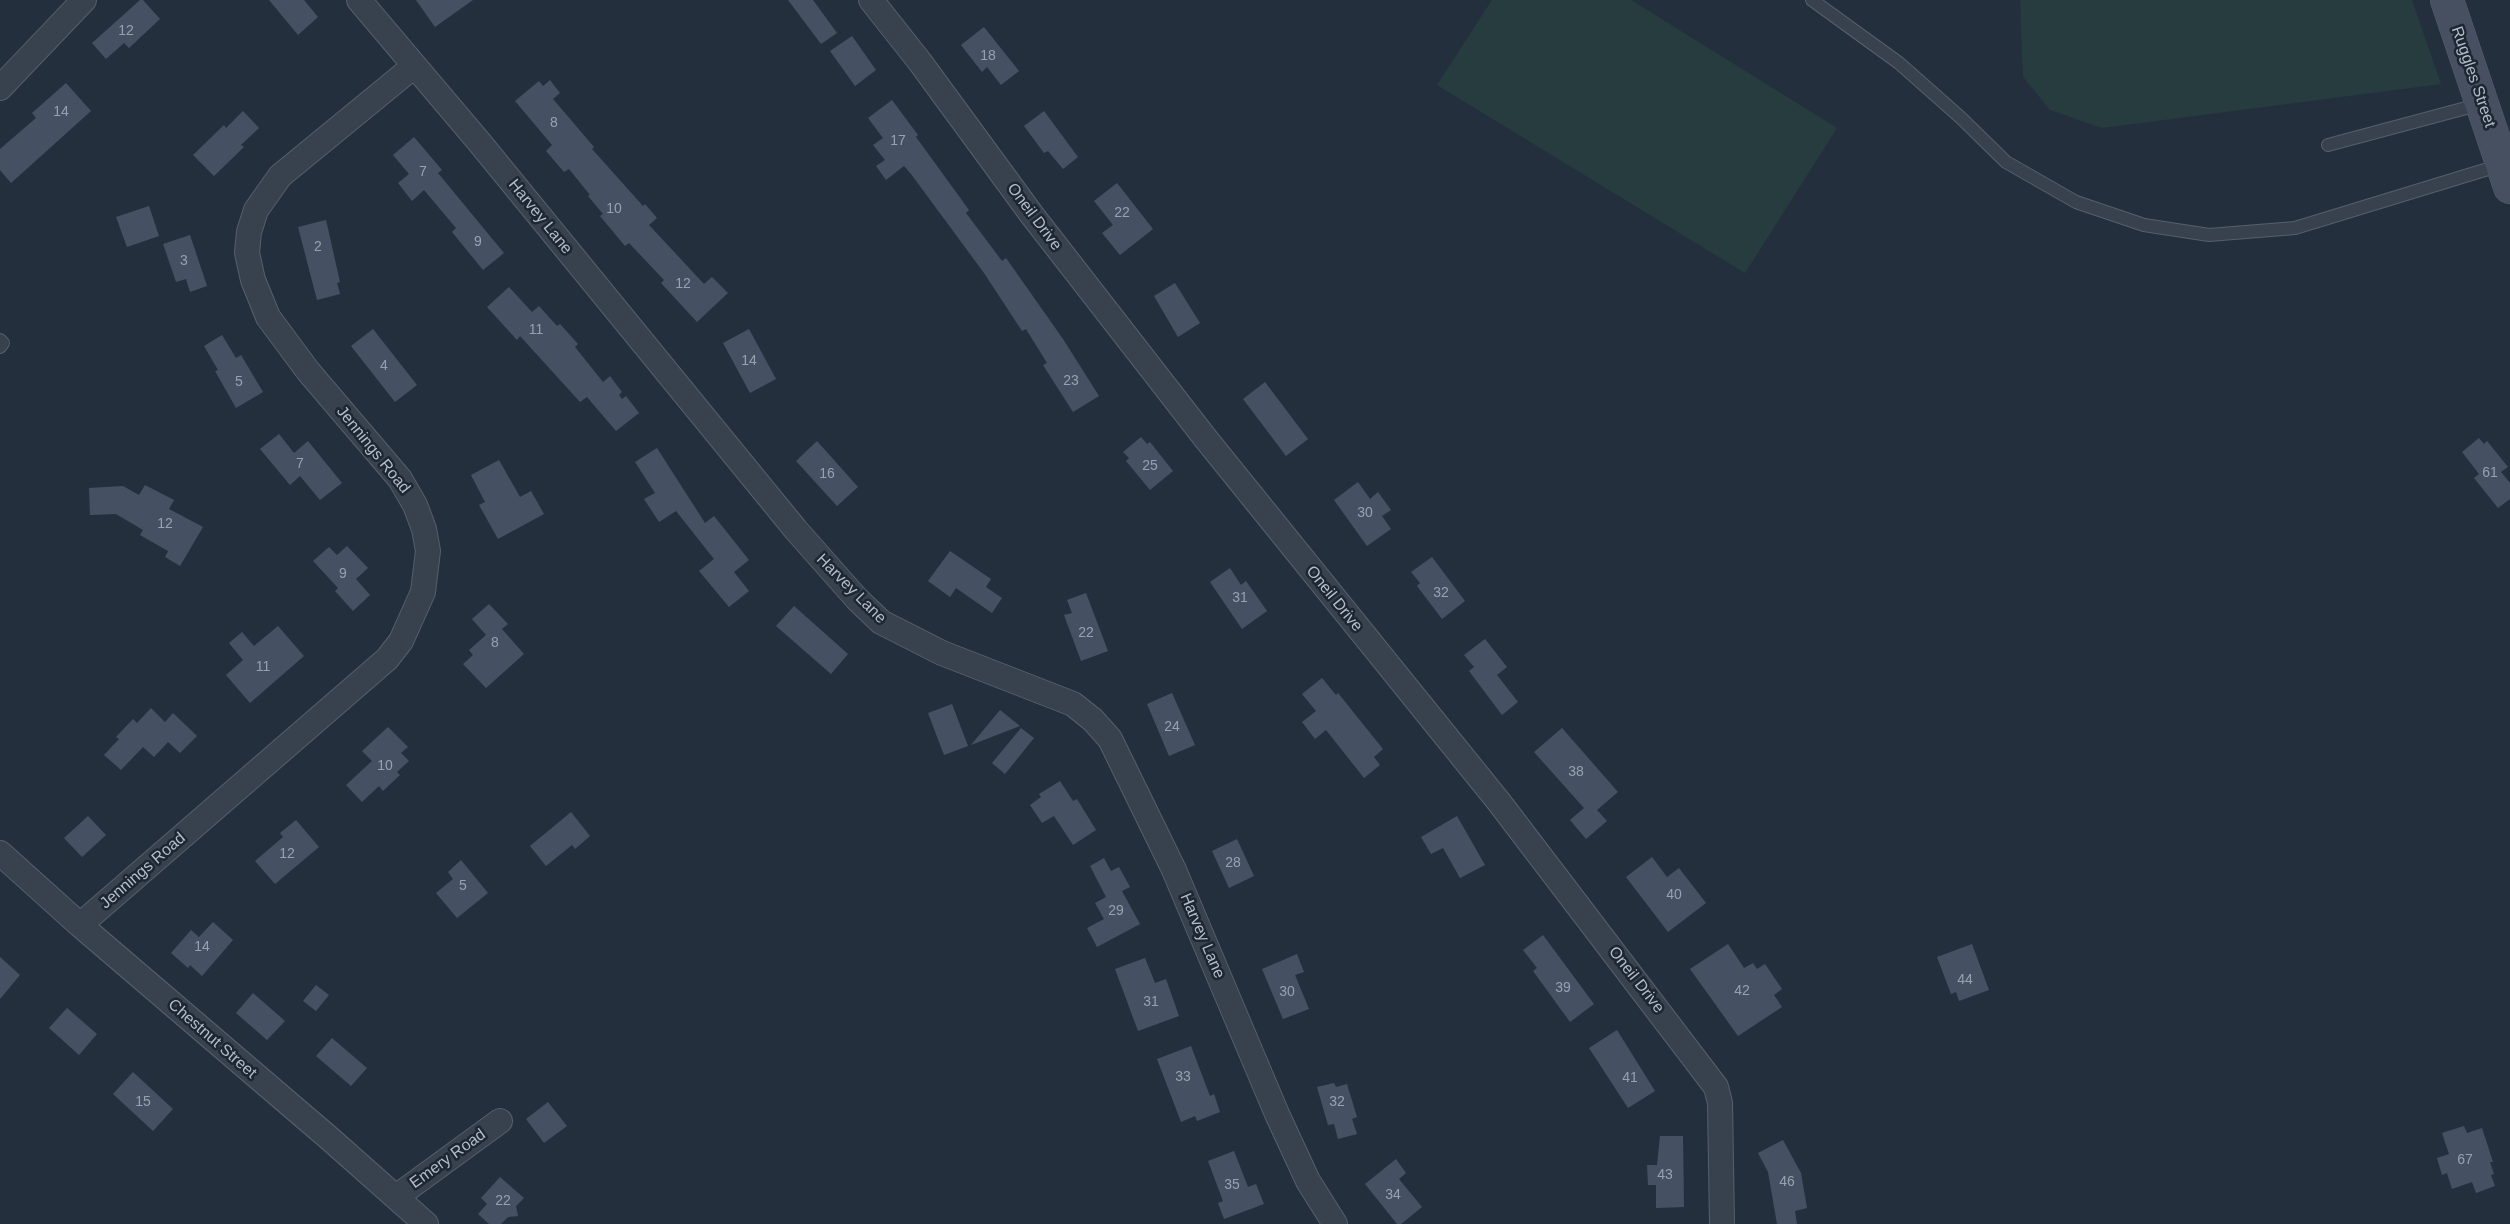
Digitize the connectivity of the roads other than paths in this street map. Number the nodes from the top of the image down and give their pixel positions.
1 (84, 0) edge
2 (359, 0) edge
3 (871, 0) edge
4 (1812, 0) edge
5 (2447, 0) edge
6 (414, 66) junction
7 (0, 88) edge
8 (2482, 104) junction
9 (2328, 146) dead end
10 (2506, 176) edge
11 (0, 340) edge
12 (0, 347) edge
13 (0, 853) edge
14 (80, 925) junction
15 (500, 1121) dead end
16 (396, 1197) junction
17 (426, 1224) edge
18 (1335, 1224) edge
19 (1722, 1224) edge

1 - 7 street
2 - 6 street, Harvey Lane
3 - 19 street, Oneil Drive
4 - 10 lane
5 - 8 street, Ruggles Street
6 - 14 street, Jennings Road
6 - 18 street, Harvey Lane
8 - 9 lane
8 - 10 street, Ruggles Street
11 - 12 lane
13 - 14 street, Chestnut Street
14 - 16 street, Chestnut Street
15 - 16 street, Emery Road
16 - 17 street, Chestnut Street

